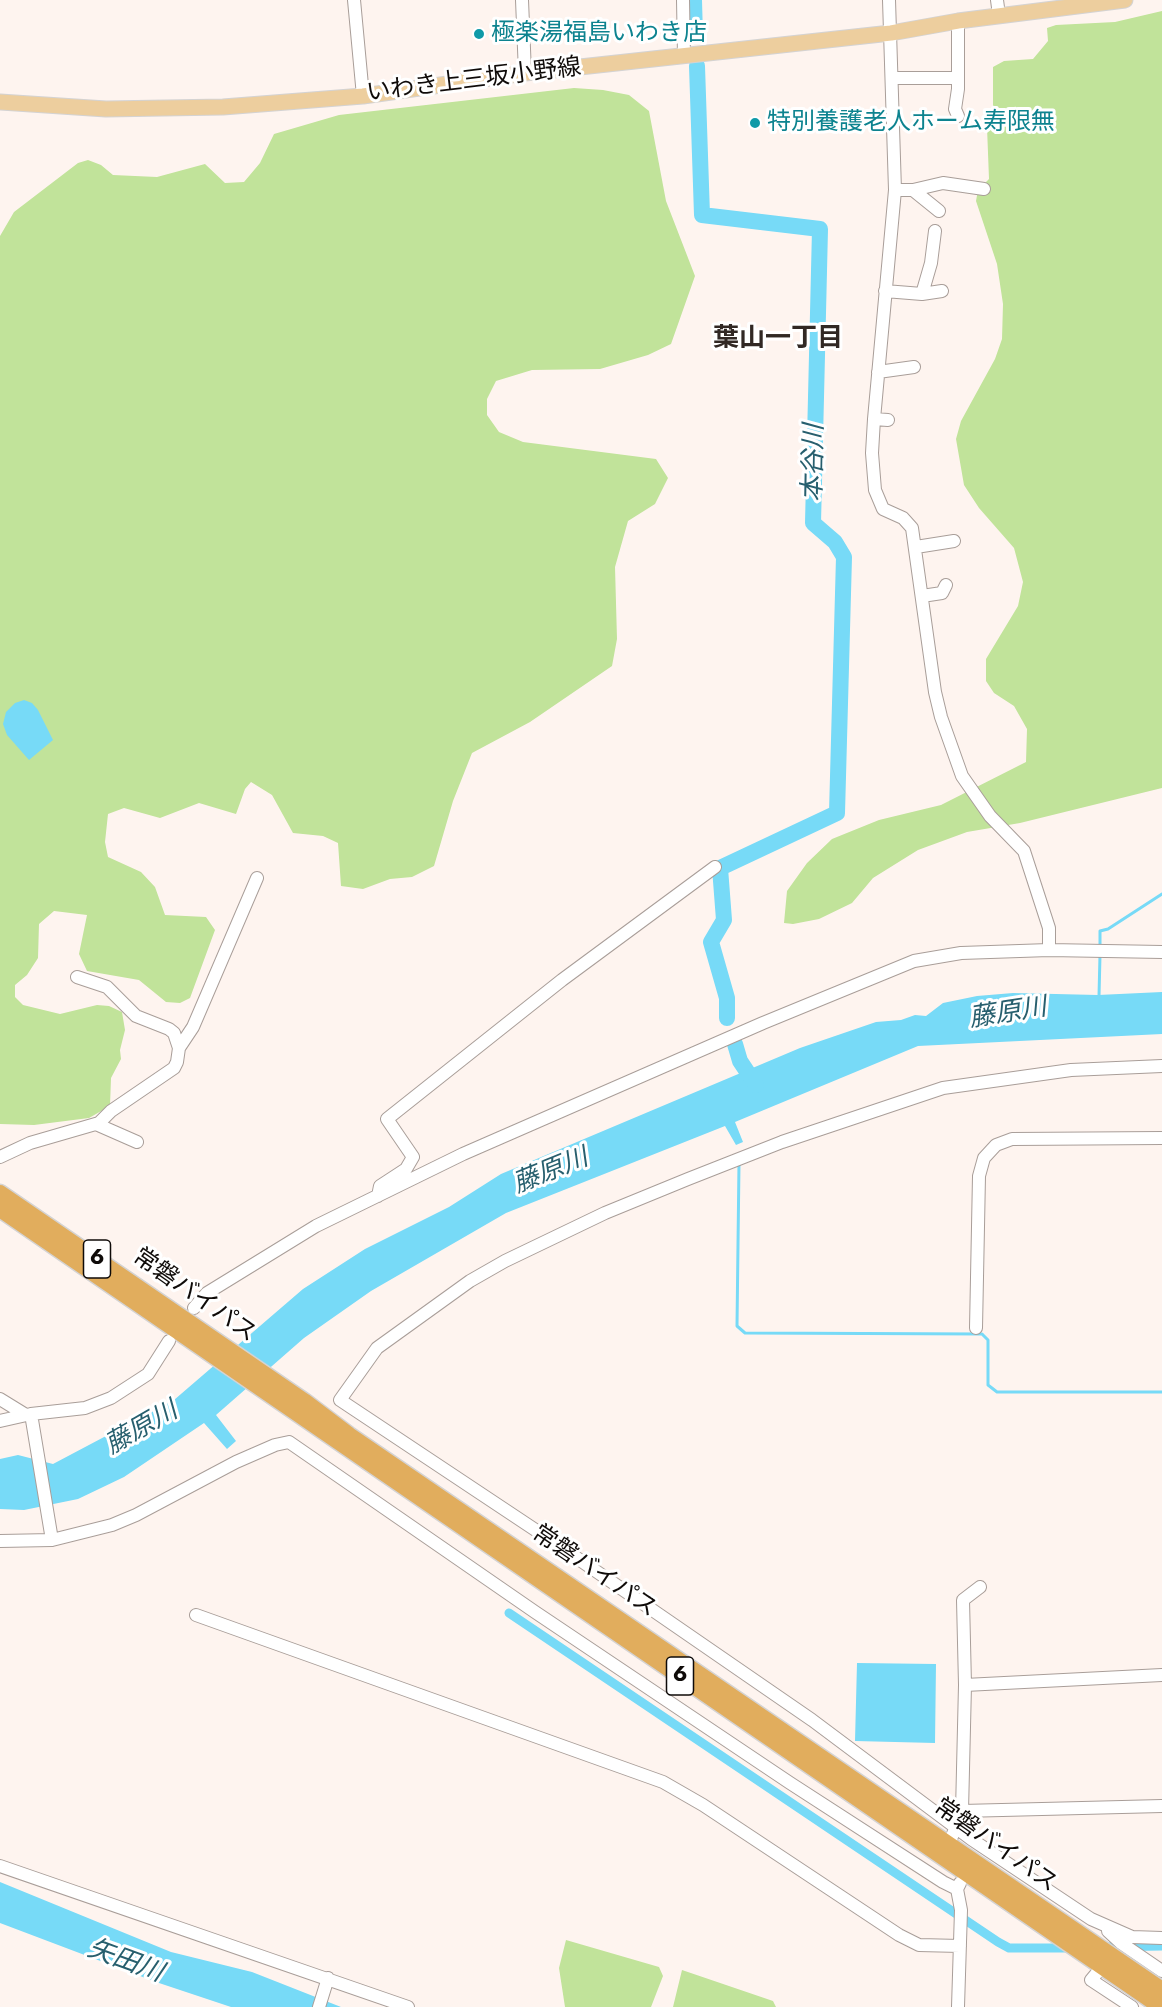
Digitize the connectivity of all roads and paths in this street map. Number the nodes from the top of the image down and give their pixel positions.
1 (354, 0) edge
2 (522, 0) edge
3 (682, 0) edge
4 (889, 0) edge
5 (1125, 0) edge
6 (998, 8) edge
7 (958, 21) junction
8 (891, 33) junction
9 (684, 56) junction
10 (525, 73) junction
11 (892, 78) junction
12 (958, 78) junction
13 (363, 96) junction
14 (0, 102) edge
15 (958, 116) dead end
16 (984, 189) dead end
17 (895, 190) junction
18 (913, 190) junction
19 (939, 211) dead end
20 (935, 231) dead end
21 (885, 291) junction
22 (942, 291) dead end
23 (922, 294) junction
24 (914, 367) dead end
25 (878, 372) junction
26 (874, 419) junction
27 (888, 420) dead end
28 (954, 541) dead end
29 (916, 547) junction
30 (946, 585) dead end
31 (922, 596) junction
32 (715, 867) dead end
33 (257, 878) dead end
34 (1049, 950) junction
35 (1162, 952) edge
36 (77, 977) dead end
37 (179, 1048) junction
38 (1162, 1066) edge
39 (96, 1124) junction
40 (1162, 1138) edge
41 (137, 1142) dead end
42 (0, 1157) edge
43 (0, 1193) edge
44 (378, 1196) junction
45 (0, 1209) edge
46 (194, 1308) dead end
47 (976, 1328) dead end
48 (181, 1334) junction
49 (0, 1399) edge
50 (298, 1405) junction
51 (28, 1415) junction
52 (0, 1421) edge
53 (52, 1540) junction
54 (0, 1541) edge
55 (980, 1587) dead end
56 (196, 1614) dead end
57 (1162, 1675) edge
58 (965, 1685) junction
59 (1162, 1806) edge
60 (962, 1810) junction
61 (956, 1827) junction
62 (949, 1844) junction
63 (0, 1866) edge
64 (966, 1872) junction
65 (957, 1889) junction
66 (1103, 1926) junction
67 (1162, 1938) edge
68 (960, 1946) junction
69 (1089, 1952) junction
70 (1162, 1971) edge
71 (328, 1980) junction
72 (1162, 1990) edge
73 (319, 2007) edge
74 (408, 2007) edge
75 (958, 2007) edge
76 (1132, 2007) edge
77 (1161, 2007) edge

1 - 13 street
2 - 10 street
3 - 9 street
4 - 8 street
5 - 6 main road, いわき上三坂小野線
6 - 7 main road, いわき上三坂小野線
7 - 8 main road, いわき上三坂小野線
7 - 12 street
8 - 9 main road, いわき上三坂小野線
8 - 11 street
9 - 10 main road, いわき上三坂小野線
10 - 13 main road, いわき上三坂小野線
11 - 12 street
11 - 17 street
12 - 15 street
13 - 14 main road, いわき上三坂小野線
16 - 18 street
17 - 18 street
17 - 21 street
18 - 19 street
20 - 23 street
21 - 23 street
21 - 25 street
22 - 23 street
24 - 25 street
25 - 26 street
26 - 27 street
26 - 29 street
28 - 29 street
29 - 31 street
30 - 31 street
31 - 34 street
32 - 44 street
33 - 37 street
34 - 35 street
34 - 44 street
36 - 37 street
37 - 39 street
38 - 61 street
39 - 41 street
39 - 42 street
40 - 47 street
43 - 48 highway, 常磐バイパス / 6
44 - 46 street
45 - 48 highway, 常磐バイパス / 6
48 - 50 highway, 常磐バイパス / 6
48 - 51 street
49 - 51 street
50 - 62 highway, 常磐バイパス / 6
50 - 64 highway, 常磐バイパス / 6
51 - 52 street
51 - 53 street
53 - 54 street
53 - 65 street
55 - 58 street
56 - 68 street
57 - 58 street
58 - 60 street
59 - 60 street
60 - 61 street
61 - 62 street
61 - 66 street
62 - 69 highway, 常磐バイパス / 6
63 - 71 street
64 - 65 street
64 - 69 highway, 常磐バイパス / 6
65 - 68 street
66 - 67 street
66 - 70 street
68 - 75 street
69 - 72 highway, 常磐バイパス / 6
69 - 76 street
69 - 77 highway, 常磐バイパス / 6
71 - 73 street
71 - 74 street

